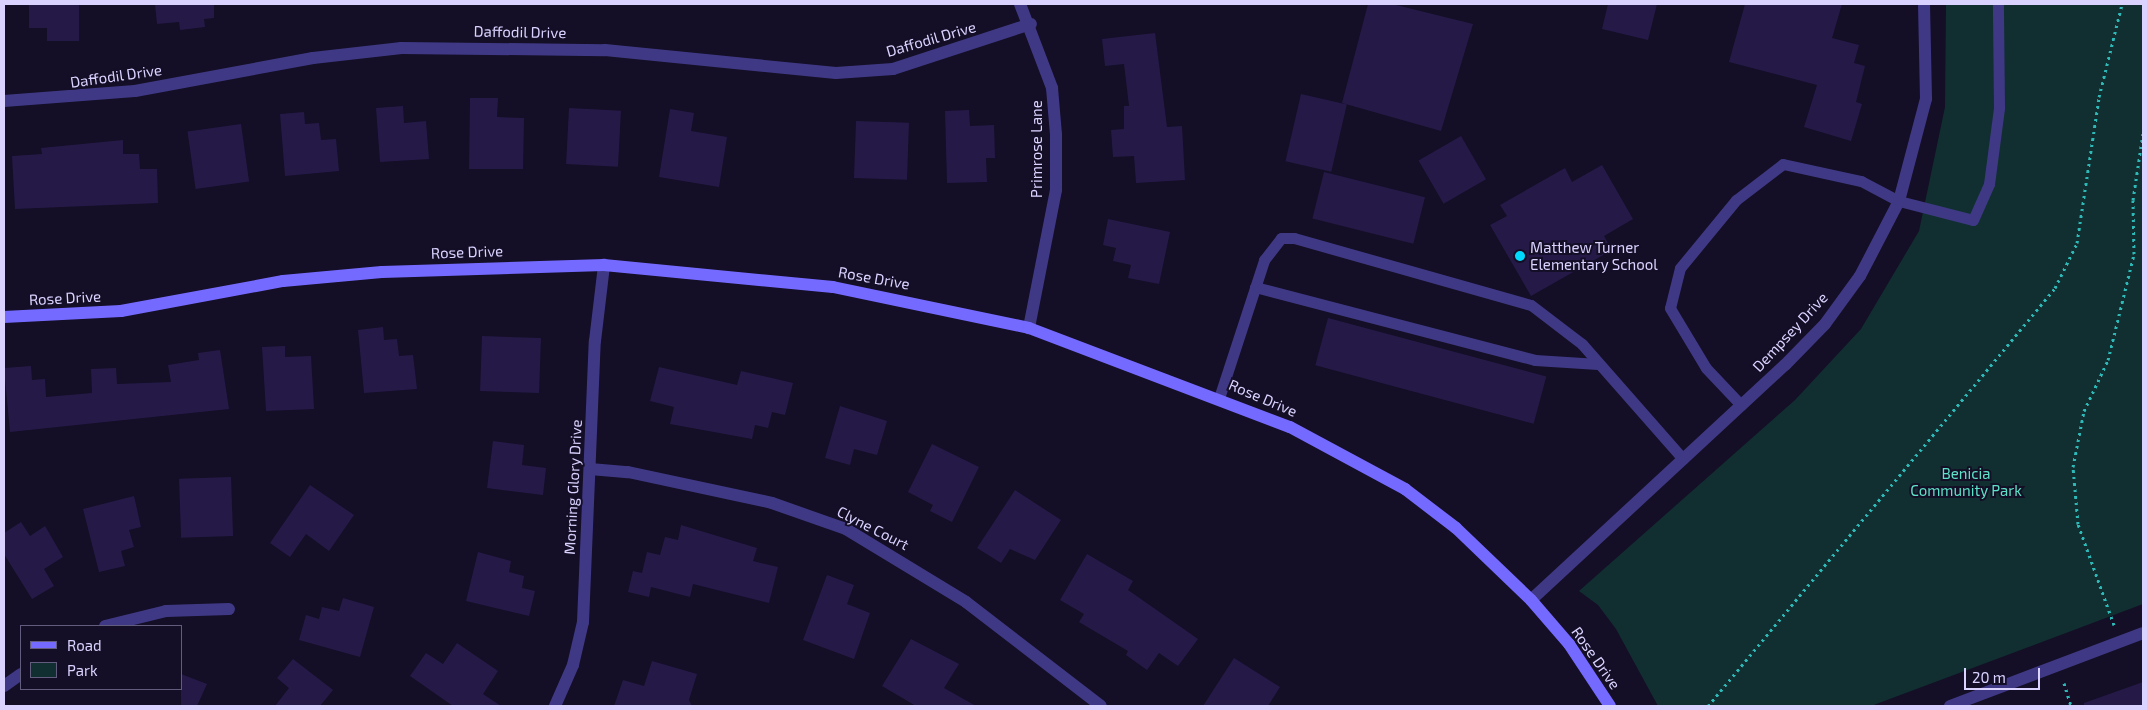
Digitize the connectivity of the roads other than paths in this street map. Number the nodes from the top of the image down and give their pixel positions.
1 (1020, 4) edge
2 (1924, 4) edge
3 (1998, 4) edge
4 (1031, 24) junction
5 (4, 102) edge
6 (1899, 201) junction
7 (604, 265) junction
8 (1255, 287) junction
9 (4, 317) edge
10 (1030, 328) junction
11 (1598, 364) junction
12 (1219, 398) junction
13 (1741, 405) junction
14 (1683, 459) junction
15 (590, 469) junction
16 (1531, 600) junction
17 (229, 609) dead end
18 (109, 625) edge
19 (2143, 632) edge
20 (20, 675) edge
21 (4, 686) edge
22 (555, 706) edge
23 (1101, 706) edge
24 (1610, 706) edge
25 (1950, 706) edge

1 - 4 street, Primrose Lane
2 - 6 street, Dempsey Drive
3 - 6 lane
4 - 5 street, Daffodil Drive
4 - 10 street, Primrose Lane
6 - 13 street, Dempsey Drive
6 - 13 lane
7 - 9 main road, Rose Drive
7 - 10 main road, Rose Drive
7 - 15 street, Morning Glory Drive
8 - 11 lane
8 - 11 lane
8 - 12 lane
10 - 12 main road, Rose Drive
11 - 14 lane
12 - 16 main road, Rose Drive
13 - 14 street, Dempsey Drive
14 - 16 street, Dempsey Drive
15 - 22 street, Morning Glory Drive
15 - 23 street, Clyne Court
16 - 24 main road, Rose Drive
17 - 18 street
19 - 25 street
20 - 21 street

